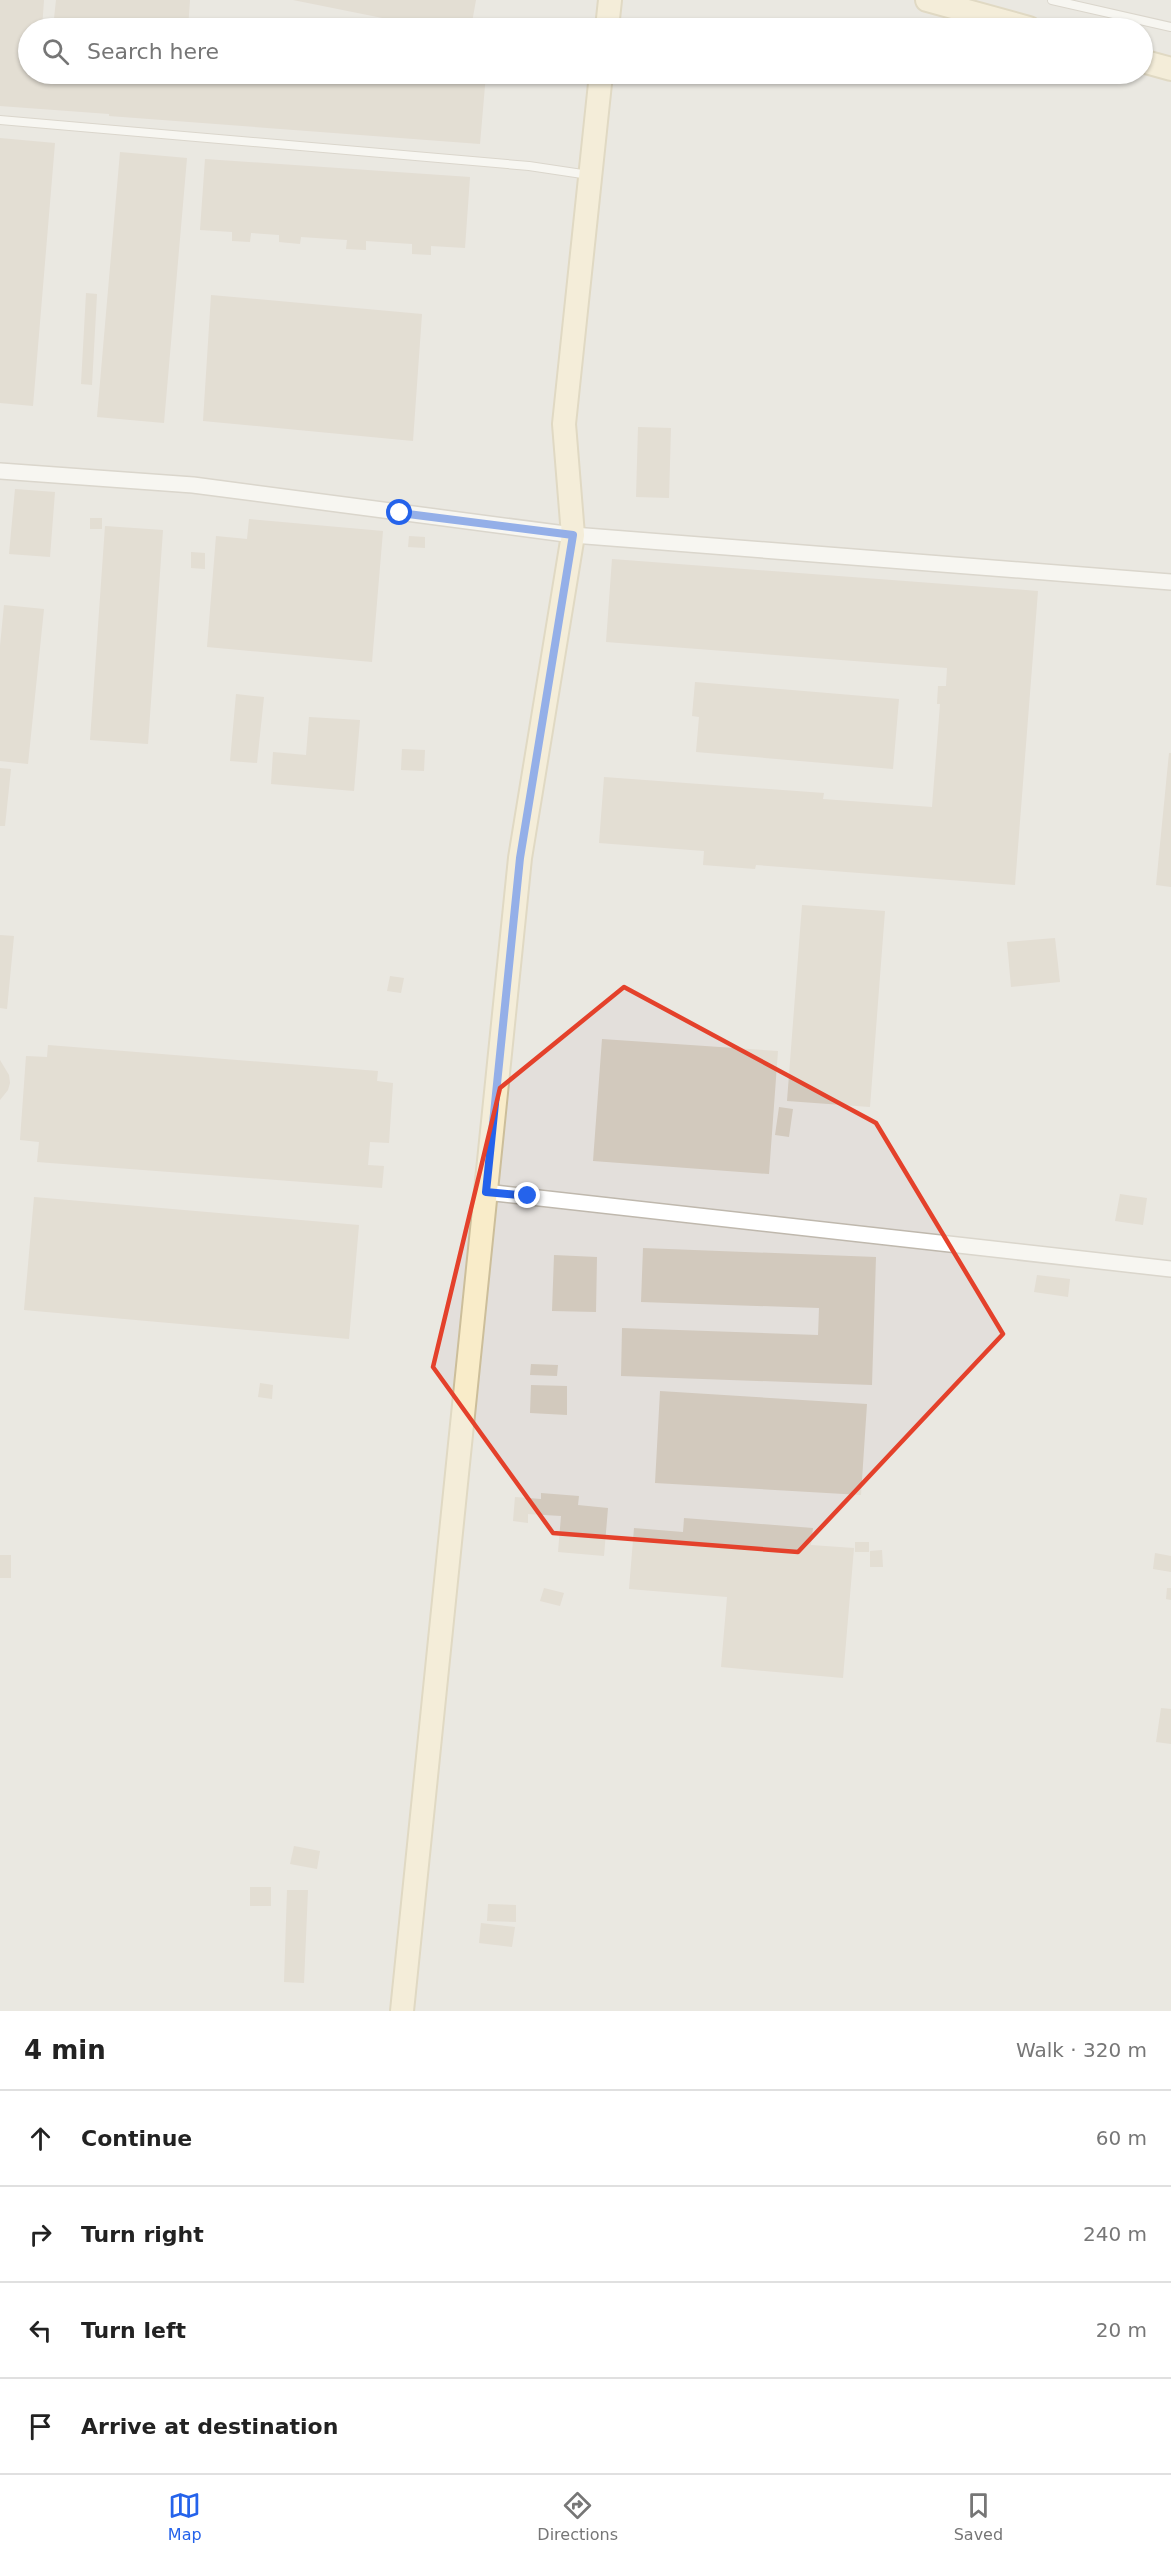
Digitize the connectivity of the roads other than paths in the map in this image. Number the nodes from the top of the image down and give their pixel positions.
1 (610, 0) edge
2 (927, 0) edge
3 (1052, 0) edge
4 (608, 18) edge
5 (993, 18) edge
6 (1131, 18) edge
7 (1153, 23) edge
8 (1171, 27) edge
9 (1153, 64) edge
10 (1171, 69) edge
11 (600, 84) edge
12 (0, 120) edge
13 (590, 175) junction
14 (0, 471) edge
15 (573, 535) junction
16 (1171, 582) edge
17 (486, 1192) junction
18 (1171, 1269) edge
19 (402, 2011) edge

1 - 4 street
2 - 5 street
3 - 6 lane
7 - 8 lane
9 - 10 street
11 - 13 street
12 - 13 lane
13 - 15 street
14 - 15 street
15 - 16 street
15 - 17 street
17 - 18 street
17 - 19 street

